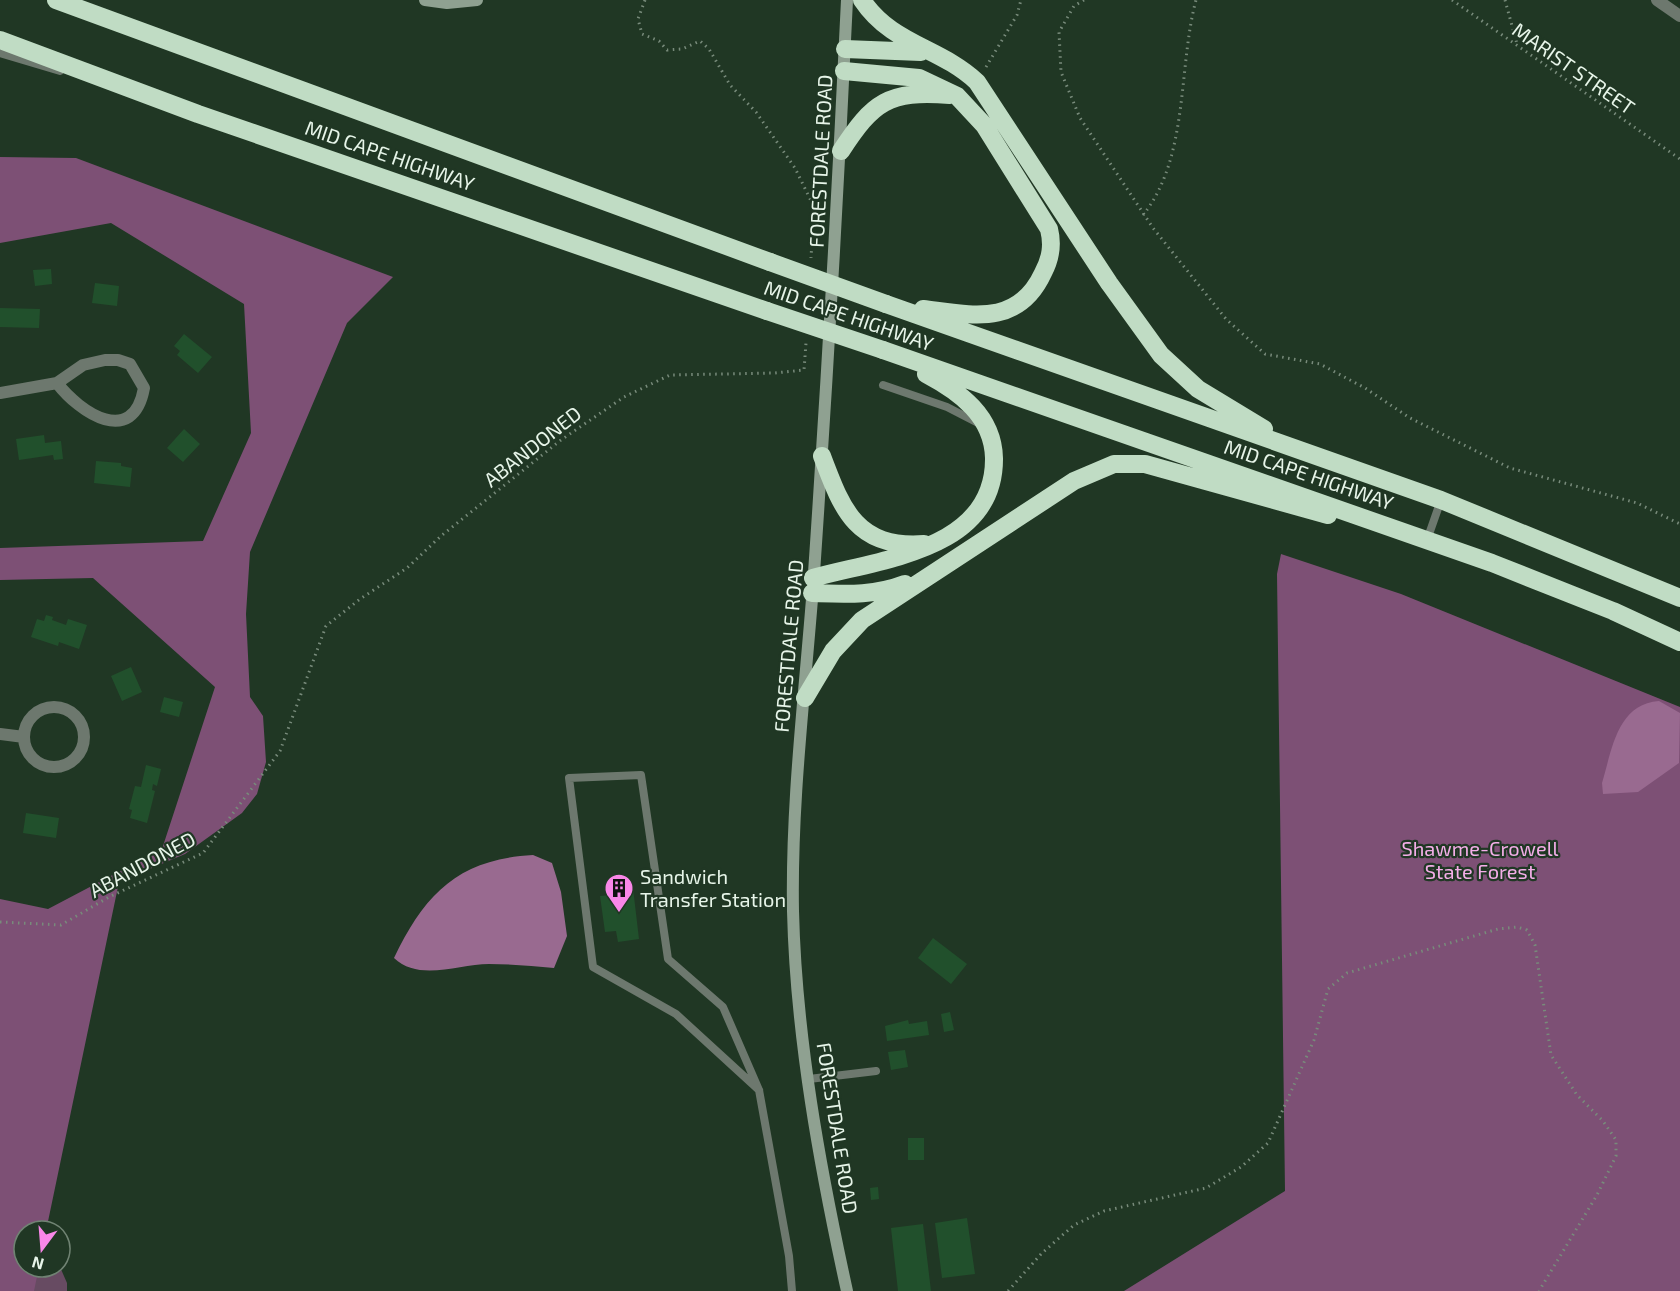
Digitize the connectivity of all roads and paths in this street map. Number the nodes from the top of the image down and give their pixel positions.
1 (56, 0) edge
2 (424, 0) edge
3 (477, 0) edge
4 (645, 0) edge
5 (847, 0) edge
6 (862, 0) edge
7 (1021, 0) edge
8 (1084, 0) edge
9 (1196, 0) edge
10 (1452, 0) edge
11 (1505, 0) edge
12 (1657, 0) edge
13 (1680, 16) edge
14 (0, 40) edge
15 (1517, 46) junction
16 (844, 49) junction
17 (0, 53) edge
18 (932, 54) junction
19 (844, 71) junction
20 (976, 82) junction
21 (957, 96) junction
22 (259, 133) junction
23 (841, 151) junction
24 (1680, 159) edge
25 (1143, 215) junction
26 (810, 265) dead end
27 (886, 304) junction
28 (806, 335) dead end
29 (883, 350) junction
30 (57, 383) junction
31 (883, 385) dead end
32 (0, 393) edge
33 (987, 428) junction
34 (1307, 453) junction
35 (822, 456) junction
36 (1442, 500) junction
37 (1680, 524) edge
38 (1427, 540) junction
39 (934, 542) junction
40 (932, 574) junction
41 (813, 585) junction
42 (1680, 598) edge
43 (1680, 642) edge
44 (805, 698) junction
45 (0, 734) edge
46 (24, 737) junction
47 (0, 922) edge
48 (876, 1071) dead end
49 (809, 1078) junction
50 (759, 1090) junction
51 (792, 1291) edge
52 (847, 1291) edge
53 (1008, 1291) edge
54 (1539, 1291) edge

1 - 27 highway, MID CAPE HIGHWAY, bridge
2 - 3 main road
4 - 26 path
5 - 16 main road, FORESTDALE ROAD
6 - 18 highway
7 - 20 path
8 - 25 path
9 - 25 path
10 - 15 path, MARIST STREET
11 - 15 path
12 - 13 street
14 - 22 highway, MID CAPE HIGHWAY
15 - 24 path, MARIST STREET
16 - 18 highway
16 - 19 main road, FORESTDALE ROAD
17 - 22 lane
18 - 20 highway
19 - 21 highway
19 - 23 main road, FORESTDALE ROAD
20 - 34 highway
21 - 23 highway
21 - 27 highway
22 - 29 highway, MID CAPE HIGHWAY, bridge
23 - 35 main road, FORESTDALE ROAD
25 - 37 path
27 - 34 highway, MID CAPE HIGHWAY
28 - 47 path, ABANDONED
29 - 33 highway
29 - 38 highway, MID CAPE HIGHWAY
30 - 30 street
30 - 32 street
31 - 33 lane
33 - 39 highway
34 - 36 highway, MID CAPE HIGHWAY
35 - 39 highway
35 - 41 main road, FORESTDALE ROAD
36 - 38 lane
36 - 42 highway, MID CAPE HIGHWAY
38 - 40 highway
38 - 43 highway, MID CAPE HIGHWAY
39 - 41 highway
40 - 41 highway
40 - 44 highway
41 - 44 main road, FORESTDALE ROAD
44 - 49 main road, FORESTDALE ROAD
45 - 46 street
46 - 46 street
48 - 49 lane
49 - 52 main road, FORESTDALE ROAD
50 - 50 lane
50 - 51 lane
53 - 54 path

